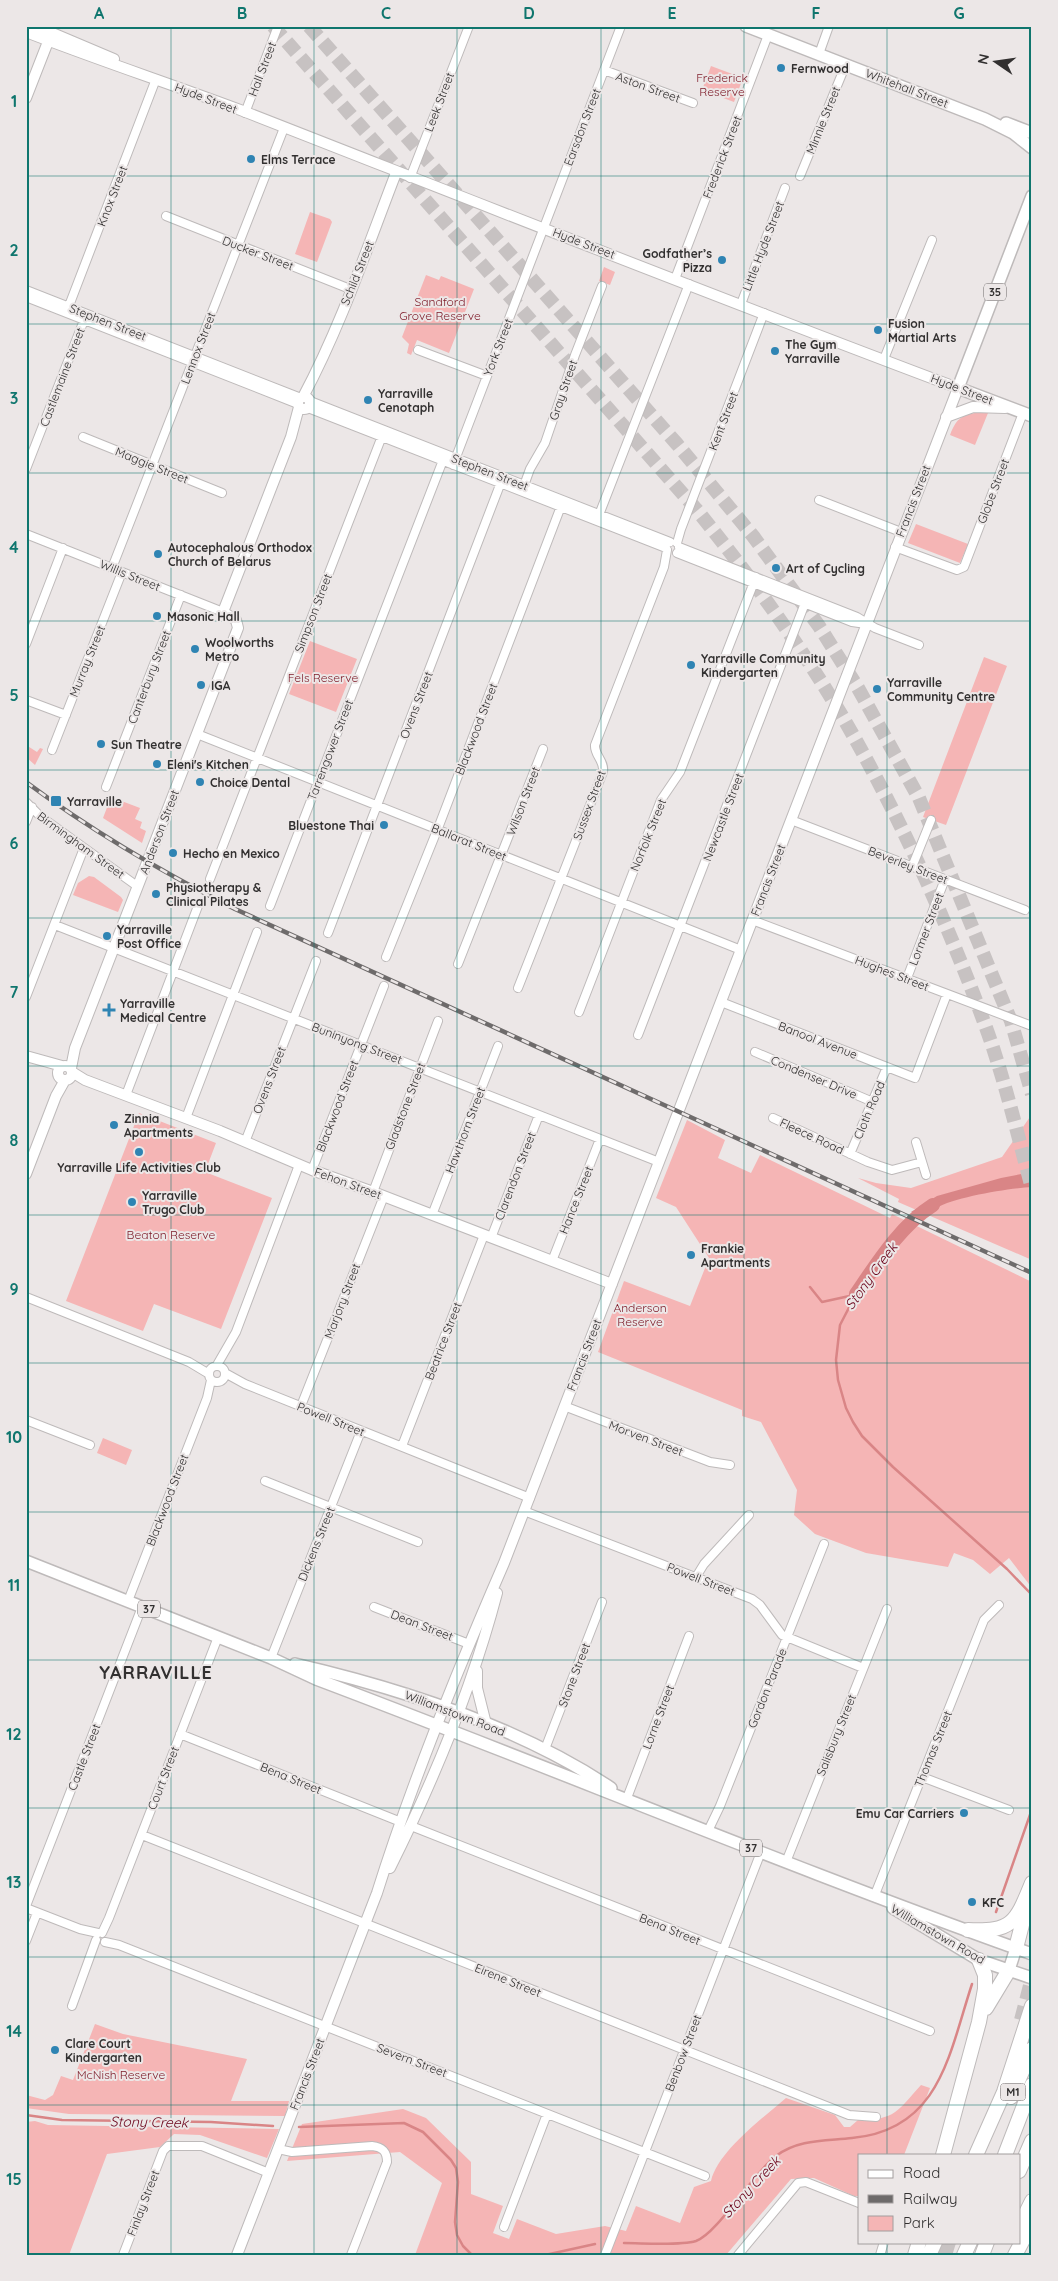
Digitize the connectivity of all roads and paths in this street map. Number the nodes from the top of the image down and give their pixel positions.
1 (36, 26) edge
2 (278, 26) edge
3 (469, 26) edge
4 (621, 26) edge
5 (746, 26) edge
6 (829, 26) edge
7 (763, 31) edge
8 (26, 32) edge
9 (51, 33) edge
10 (819, 54) junction
11 (846, 64) junction
12 (604, 70) junction
13 (156, 79) junction
14 (26, 98) edge
15 (693, 103) dead end
16 (245, 112) junction
17 (984, 119) junction
18 (284, 128) junction
19 (1032, 132) edge
20 (1032, 148) edge
21 (396, 172) junction
22 (800, 176) dead end
23 (410, 178) junction
24 (785, 188) dead end
25 (1032, 196) edge
26 (166, 216) dead end
27 (544, 228) junction
28 (932, 240) dead end
29 (238, 245) junction
30 (675, 278) junction
31 (689, 284) junction
32 (602, 286) dead end
33 (350, 289) junction
34 (26, 290) edge
35 (26, 297) edge
36 (741, 304) junction
37 (68, 310) junction
38 (764, 313) junction
39 (85, 316) junction
40 (418, 350) dead end
41 (194, 359) junction
42 (884, 360) junction
43 (487, 376) junction
44 (958, 388) junction
45 (304, 403) junction
46 (1023, 412) edge
47 (946, 417) junction
48 (383, 434) junction
49 (83, 437) dead end
50 (443, 458) junction
51 (454, 462) junction
52 (153, 465) junction
53 (26, 469) edge
54 (502, 481) junction
55 (522, 489) junction
56 (222, 493) dead end
57 (819, 500) dead end
58 (561, 504) junction
59 (598, 519) junction
60 (901, 532) junction
61 (26, 534) edge
62 (673, 547) junction
63 (895, 547) junction
64 (64, 548) junction
65 (112, 568) junction
66 (122, 572) junction
67 (754, 581) junction
68 (181, 596) junction
69 (806, 601) junction
70 (223, 612) junction
71 (233, 617) joint
72 (866, 624) junction
73 (26, 644) edge
74 (920, 645) dead end
75 (26, 700) edge
76 (66, 715) junction
77 (197, 734) junction
78 (543, 749) dead end
79 (52, 750) dead end
80 (257, 758) junction
81 (318, 782) junction
82 (106, 787) dead end
83 (29, 805) edge
84 (378, 806) junction
85 (791, 820) junction
86 (931, 820) dead end
87 (26, 822) edge
88 (438, 829) junction
89 (84, 848) junction
90 (501, 855) junction
91 (912, 867) junction
92 (562, 878) junction
93 (210, 879) dead end
94 (945, 879) junction
95 (137, 886) junction
96 (622, 901) junction
97 (198, 906) dead end
98 (270, 906) dead end
99 (1025, 910) dead end
100 (752, 920) junction
101 (55, 925) junction
102 (680, 925) junction
103 (257, 932) dead end
104 (328, 933) dead end
105 (114, 948) junction
106 (741, 950) junction
107 (386, 957) dead end
108 (316, 962) dead end
109 (458, 964) dead end
110 (173, 971) junction
111 (907, 978) junction
112 (384, 986) dead end
113 (518, 988) dead end
114 (233, 994) junction
115 (947, 994) junction
116 (26, 997) edge
117 (721, 1002) junction
118 (579, 1012) dead end
119 (293, 1018) junction
120 (438, 1021) dead end
121 (1032, 1026) edge
122 (638, 1035) dead end
123 (361, 1045) junction
124 (498, 1046) dead end
125 (755, 1052) dead end
126 (26, 1056) edge
127 (887, 1067) junction
128 (420, 1068) junction
129 (65, 1073) junction
130 (480, 1091) junction
131 (126, 1095) junction
132 (873, 1102) junction
133 (539, 1115) junction
134 (186, 1118) junction
135 (773, 1118) dead end
136 (600, 1139) junction
137 (244, 1142) junction
138 (916, 1142) dead end
139 (850, 1154) junction
140 (659, 1162) junction
141 (922, 1162) junction
142 (300, 1165) junction
143 (312, 1170) junction
144 (26, 1174) edge
145 (926, 1175) dead end
146 (373, 1192) junction
147 (384, 1196) junction
148 (432, 1215) junction
149 (488, 1236) junction
150 (552, 1261) junction
151 (612, 1284) junction
152 (26, 1297) edge
153 (217, 1374) junction
154 (301, 1406) junction
155 (564, 1406) junction
156 (26, 1420) edge
157 (362, 1430) junction
158 (90, 1445) dead end
159 (402, 1446) junction
160 (730, 1465) dead end
161 (265, 1481) dead end
162 (530, 1498) junction
163 (331, 1508) junction
164 (524, 1511) junction
165 (749, 1515) dead end
166 (418, 1542) dead end
167 (824, 1544) dead end
168 (26, 1561) edge
169 (504, 1564) junction
170 (696, 1577) junction
171 (128, 1602) junction
172 (602, 1602) dead end
173 (999, 1605) dead end
174 (142, 1607) junction
175 (374, 1607) dead end
176 (887, 1609) dead end
177 (689, 1636) dead end
178 (218, 1637) junction
179 (787, 1638) junction
180 (469, 1644) junction
181 (271, 1658) junction
182 (476, 1665) junction
183 (863, 1668) junction
184 (444, 1708) junction
185 (458, 1714) junction
186 (486, 1724) junction
187 (438, 1725) junction
188 (451, 1731) junction
189 (180, 1734) junction
190 (545, 1749) junction
191 (922, 1776) junction
192 (627, 1798) junction
193 (1009, 1810) dead end
194 (401, 1822) junction
195 (411, 1826) junction
196 (708, 1831) junction
197 (142, 1835) junction
198 (761, 1852) junction
199 (786, 1862) junction
200 (1032, 1884) edge
201 (377, 1893) junction
202 (874, 1897) junction
203 (26, 1907) edge
204 (37, 1913) junction
205 (366, 1923) junction
206 (968, 1930) junction
207 (101, 1938) junction
208 (26, 1941) edge
209 (1016, 1948) junction
210 (723, 1950) junction
211 (1032, 1954) edge
212 (979, 1960) junction
213 (1009, 1970) junction
214 (1032, 1978) edge
215 (72, 2006) dead end
216 (1032, 2006) edge
217 (979, 2022) junction
218 (325, 2027) junction
219 (930, 2031) dead end
220 (1032, 2049) edge
221 (685, 2050) junction
222 (1032, 2085) edge
223 (548, 2114) junction
224 (876, 2117) dead end
225 (1032, 2141) edge
226 (278, 2149) junction
227 (645, 2153) junction
228 (942, 2154) edge
229 (976, 2154) edge
230 (982, 2154) edge
231 (1005, 2154) edge
232 (1020, 2169) edge
233 (269, 2173) junction
234 (705, 2176) dead end
235 (1032, 2201) edge
236 (858, 2203) edge
237 (1032, 2223) edge
238 (1020, 2225) edge
239 (504, 2227) dead end
240 (123, 2255) edge
241 (237, 2255) edge
242 (351, 2255) edge
243 (605, 2255) edge
244 (738, 2255) edge
245 (1015, 2255) edge

1 - 9 street, Hyde Street
2 - 16 street, Hall Street
3 - 23 street, Leek Street
4 - 12 street, Earsdon Street
5 - 7 main road, Whitehall Street
6 - 10 street
7 - 10 main road, Whitehall Street
7 - 30 street, Frederick Street
8 - 9 street, Hyde Street
9 - 13 street, Hyde Street
9 - 14 street
10 - 11 main road, Whitehall Street
11 - 17 main road, Whitehall Street
11 - 22 street, Minnie Street
12 - 15 street, Aston Street
12 - 27 street, Earsdon Street
13 - 16 street, Hyde Street
13 - 37 street, Knox Street
16 - 18 street, Hyde Street
17 - 19 main road, Whitehall Street
17 - 20 main road, Whitehall Street
18 - 21 street, Hyde Street
18 - 29 street, Lennox Street
21 - 23 street, Hyde Street
21 - 33 street, Schild Street
23 - 27 street, Hyde Street
24 - 36 street, Little Hyde Street
25 - 44 main road, Francis Street / 35
26 - 29 street, Ducker Street
27 - 30 street, Hyde Street
27 - 43 street, York Street
28 - 42 street
29 - 33 street, Ducker Street
29 - 41 street, Lennox Street
30 - 31 street, Hyde Street
31 - 36 street, Hyde Street
31 - 59 street
32 - 55 street, Gray Street
33 - 45 street, Schild Street
34 - 37 street, Stephen Street
35 - 37 street, Stephen Street
36 - 38 street, Hyde Street
37 - 39 street, Stephen Street
38 - 42 street, Hyde Street
38 - 62 street, Kent Street
39 - 41 street, Stephen Street
39 - 53 street, Castlemaine Street
40 - 43 street
41 - 45 street, Stephen Street
41 - 52 street, Lennox Street
42 - 44 street, Hyde Street
43 - 51 street, York Street
44 - 46 main road, Hyde Street
44 - 47 street, Francis Street
45 - 48 street, Stephen Street
45 - 70 street, Schild Street
46 - 47 street
46 - 63 street, Globe Street
47 - 60 street, Francis Street
48 - 50 street, Stephen Street
48 - 80 street, Simpson Street
49 - 52 street, Maggie Street
50 - 51 street, Stephen Street
50 - 81 street, Tarrengower Street
51 - 54 street, Stephen Street
52 - 56 street, Maggie Street
52 - 65 street, Lennox Street
54 - 55 street, Stephen Street
54 - 84 street, Ovens Street
55 - 58 street, Stephen Street
57 - 60 street
58 - 59 street, Stephen Street
58 - 88 street, Blackwood Street
59 - 62 street, Stephen Street
60 - 63 street, Francis Street
61 - 64 street, Willis Street
62 - 67 street, Stephen Street
62 - 92 street, Sussex Street
63 - 72 street, Francis Street
64 - 65 street, Willis Street
64 - 73 street
65 - 66 street, Willis Street
66 - 68 street, Willis Street
66 - 76 street, Murray Street
67 - 69 street, Stephen Street
67 - 96 street, Norfolk Street
68 - 70 street, Willis Street
68 - 82 street, Canterbury Street
69 - 72 street, Stephen Street
69 - 102 street, Newcastle Street
70 - 71 street, Willis Street
71 - 77 street, Anderson Street
72 - 74 street, Stephen Street
72 - 85 street, Francis Street
75 - 76 street
76 - 79 street, Murray Street
77 - 80 street, Ballarat Street
77 - 95 street, Anderson Street
78 - 90 street, Wilson Street
80 - 81 street, Ballarat Street
80 - 93 street, Simpson Street
81 - 84 street, Ballarat Street
81 - 98 street, Tarrengower Street
83 - 87 street
83 - 89 street, Birmingham Street
84 - 88 street, Ballarat Street
84 - 104 street, Ovens Street
85 - 91 street, Beverley Street
85 - 100 street, Francis Street
86 - 91 street
88 - 90 street, Ballarat Street
88 - 107 street, Blackwood Street
89 - 95 street, Birmingham Street
89 - 101 street
90 - 92 street, Ballarat Street
90 - 109 street, Wilson Street
91 - 94 street, Beverley Street
92 - 96 street, Ballarat Street
92 - 113 street, Sussex Street
94 - 99 street, Beverley Street
94 - 111 street, Lormer Street
95 - 105 street, Anderson Street
96 - 102 street, Ballarat Street
96 - 118 street, Norfolk Street
97 - 110 street
100 - 106 street, Francis Street
100 - 111 street, Hughes Street
101 - 105 street, Buninyong Street
101 - 116 street
102 - 106 street, Ballarat Street
102 - 122 street, Newcastle Street
103 - 114 street
105 - 110 street, Buninyong Street
105 - 129 street, Anderson Street
106 - 117 street, Francis Street
108 - 119 street, Ovens Street
110 - 114 street, Buninyong Street
110 - 131 street
111 - 115 street, Hughes Street
112 - 123 street, Blackwood Street
114 - 119 street, Buninyong Street
114 - 134 street
115 - 121 street, Hughes Street
115 - 127 street, Banool Avenue
117 - 127 street, Banool Avenue
117 - 140 street, Francis Street
119 - 123 street, Buninyong Street
119 - 137 street, Ovens Street
120 - 128 street, Gladstone Street
123 - 128 street, Buninyong Street
123 - 143 street, Blackwood Street
124 - 130 street, Hawthorn Street
125 - 132 street, Condenser Drive
126 - 129 street, Fehon Street
127 - 132 street, Cloth Road
128 - 130 street, Buninyong Street
128 - 146 street, Gladstone Street
129 - 131 street, Fehon Street
129 - 144 street, Anderson Street
130 - 133 street, Buninyong Street
130 - 148 street, Hawthorn Street
131 - 134 street, Fehon Street
132 - 139 street, Cloth Road
133 - 136 street, Buninyong Street
133 - 149 street, Clarendon Street
134 - 137 street, Fehon Street
135 - 139 street, Fleece Road
136 - 140 street, Buninyong Street
136 - 150 street, Hance Street
137 - 142 street, Fehon Street
138 - 141 street
139 - 141 street, Fleece Road
140 - 151 street, Francis Street
141 - 145 street
142 - 143 street, Fehon Street
142 - 153 street, Blackwood Street
143 - 146 street, Fehon Street
146 - 147 street, Fehon Street
147 - 148 street, Fehon Street
147 - 154 street, Marjory Street
148 - 149 street, Fehon Street
149 - 150 street, Fehon Street
149 - 159 street, Beatrice Street
150 - 151 street, Fehon Street
151 - 155 street, Francis Street
152 - 153 street, Powell Street
153 - 154 street, Powell Street
153 - 171 street, Blackwood Street
154 - 157 street, Powell Street
155 - 160 street, Morven Street
155 - 162 street, Francis Street
156 - 158 street
157 - 159 street, Powell Street
157 - 163 street, Dickens Street
159 - 162 street, Powell Street
161 - 163 street
162 - 164 street, Francis Street
163 - 166 street
163 - 181 street, Dickens Street
164 - 169 street, Francis Street
164 - 170 street, Powell Street
165 - 170 street
167 - 179 street, Gordon Parade
168 - 171 main road, Williamstown Road / 37
169 - 180 street, Francis Street
169 - 182 street, Francis Street
170 - 179 street, Powell Street
171 - 174 main road, Williamstown Road / 37
172 - 190 street, Stone Street
173 - 191 street, Thomas Street
174 - 178 main road, Williamstown Road / 37
174 - 203 street, Castle Street
175 - 180 street, Dean Street
176 - 183 street, Salisbury Street
177 - 192 street, Lorne Street
178 - 181 main road, Williamstown Road / 37
178 - 189 street, Court Street
179 - 183 street, Powell Street
179 - 196 street, Gordon Parade
180 - 184 street, Francis Street
181 - 184 main road, Williamstown Road / 37
181 - 187 main road, Williamstown Road / 37
182 - 185 street, Francis Street
182 - 186 street
183 - 199 street, Salisbury Street
184 - 185 main road, Williamstown Road / 37
184 - 187 street, Francis Street
185 - 186 main road, Williamstown Road / 37
185 - 188 street, Francis Street
186 - 190 main road, Williamstown Road / 37
187 - 188 main road, Williamstown Road / 37
187 - 194 street, Francis Street
188 - 192 main road, Williamstown Road / 37
188 - 195 street, Francis Street
189 - 194 street, Bena Street
189 - 197 street, Court Street
190 - 192 main road, Williamstown Road / 37
191 - 193 street
191 - 202 street, Thomas Street
192 - 196 main road, Williamstown Road / 37
194 - 201 street, Francis Street
195 - 201 street, Francis Street
195 - 210 street, Bena Street
196 - 198 main road, Williamstown Road / 37
197 - 205 street, Eirene Street
197 - 207 street, Court Street
198 - 199 main road, Williamstown Road / 37
198 - 210 street, Benbow Street
199 - 202 main road, Williamstown Road / 37
200 - 206 highway
200 - 209 highway
201 - 205 street, Francis Street
202 - 206 main road, Williamstown Road / 37
202 - 212 main road, Williamstown Road / 37
203 - 204 street, Severn Street
204 - 207 street, Severn Street
204 - 208 street
205 - 218 street, Francis Street
205 - 221 street, Eirene Street
206 - 209 main road, Williamstown Road / 37
207 - 215 street, Court Street
207 - 218 street, Severn Street
209 - 211 main road, 37
209 - 213 main road
210 - 219 street, Bena Street
210 - 221 street, Benbow Street
212 - 213 main road, Williamstown Road / 37
212 - 217 highway
213 - 214 main road, Williamstown Road / 37
213 - 217 highway
216 - 229 highway
217 - 228 highway
218 - 223 street, Severn Street
218 - 226 street, Francis Street
220 - 230 highway, M1
221 - 224 street, Eirene Street
221 - 227 street, Benbow Street
222 - 231 highway, M1
223 - 227 street, Severn Street
223 - 239 street
225 - 232 highway
226 - 233 street, Francis Street
226 - 242 street
227 - 234 street, Severn Street
227 - 243 street, Benbow Street
233 - 240 street, Finlay Street
233 - 241 street, Francis Street
235 - 238 highway
236 - 244 street
237 - 245 highway

